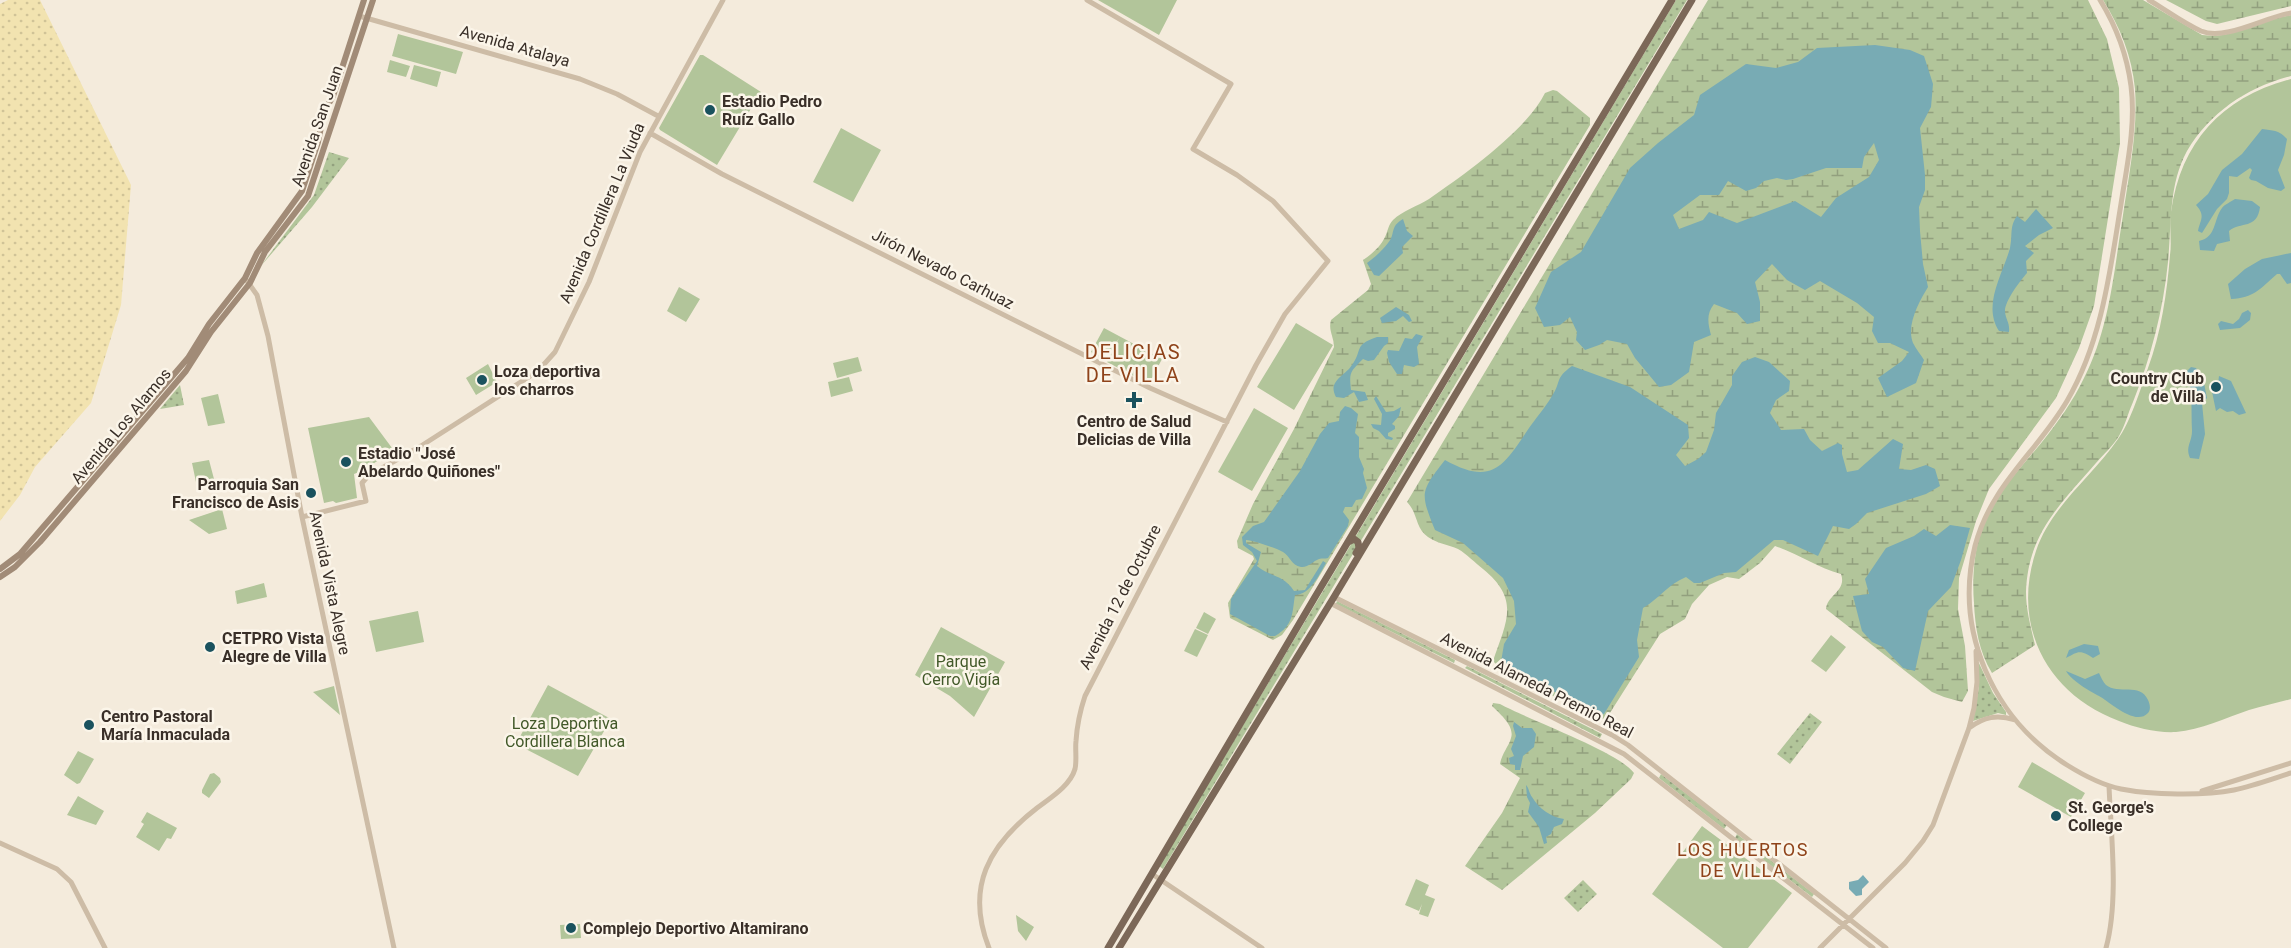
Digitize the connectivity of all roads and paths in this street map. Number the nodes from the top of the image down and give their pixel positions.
1 (364, 0) edge
2 (373, 0) edge
3 (723, 0) edge
4 (1087, 0) edge
5 (1672, 0) edge
6 (1692, 0) edge
7 (2100, 0) edge
8 (2149, 0) edge
9 (2291, 13) edge
10 (359, 16) junction
11 (367, 18) junction
12 (658, 116) junction
13 (650, 133) junction
14 (248, 280) junction
15 (241, 293) junction
16 (257, 296) junction
17 (1227, 422) junction
18 (302, 517) junction
19 (1348, 542) junction
20 (1350, 568) junction
21 (0, 569) edge
22 (0, 577) edge
23 (1332, 600) junction
24 (1296, 628) junction
25 (1974, 639) junction
26 (1300, 652) junction
27 (2016, 721) junction
28 (1969, 728) junction
29 (2291, 763) edge
30 (2291, 773) edge
31 (2109, 786) junction
32 (2195, 793) junction
33 (0, 843) edge
34 (1152, 874) junction
35 (1161, 879) junction
36 (1849, 918) junction
37 (1842, 925) junction
38 (105, 948) edge
39 (394, 948) edge
40 (989, 948) edge
41 (1108, 948) edge
42 (1119, 948) edge
43 (1262, 948) edge
44 (1820, 948) edge
45 (1873, 948) edge
46 (1886, 948) edge
47 (2106, 948) edge

1 - 10 main road, Avenida San Juan
2 - 11 main road, Avenida San Juan
3 - 12 street, Avenida Cordillera La Viuda
4 - 17 street, Avenida 12 de Octubre
5 - 19 main road
6 - 20 main road
7 - 25 street
8 - 9 street
10 - 11 street, Avenida Atalaya
10 - 14 main road, Avenida San Juan
11 - 12 street, Avenida Atalaya
11 - 14 main road, Avenida San Juan
12 - 13 street, Avenida Cordillera La Viuda
13 - 17 street, Jirón Nevado Carhuaz
13 - 18 street, Avenida Cordillera La Viuda
14 - 15 main road, Avenida Los Alamos
14 - 16 street, Avenida Vista Alegre
14 - 21 main road, Avenida Los Alamos
15 - 16 street
15 - 22 main road, Avenida Los Alamos
16 - 18 street, Avenida Vista Alegre
17 - 40 street, Avenida 12 de Octubre
18 - 39 street, Avenida Vista Alegre
19 - 20 main road
19 - 24 main road
20 - 23 main road
23 - 26 main road
23 - 36 street, Avenida Alameda Premio Real
23 - 37 street, Avenida Alameda Premio Real
24 - 26 main road
24 - 34 main road
25 - 27 street
25 - 28 street
26 - 35 main road
27 - 28 street
27 - 31 street
28 - 36 street
29 - 32 street
30 - 32 street
31 - 32 street
31 - 47 street
33 - 38 street
34 - 35 street
34 - 41 main road
35 - 42 main road
35 - 43 street
36 - 37 street
36 - 46 street, Avenida Alameda Premio Real
37 - 44 street
37 - 45 street, Avenida Alameda Premio Real

